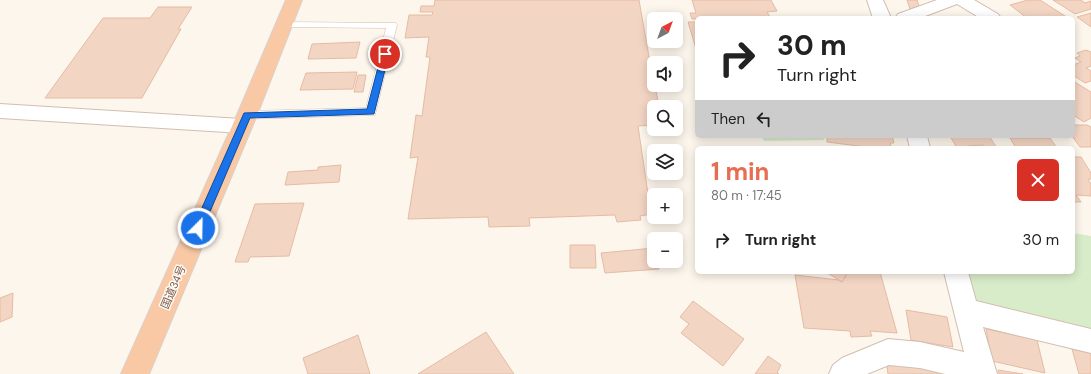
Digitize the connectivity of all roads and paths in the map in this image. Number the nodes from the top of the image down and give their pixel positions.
1 (294, 0) edge
2 (876, 0) edge
3 (953, 0) edge
4 (962, 0) edge
5 (881, 16) edge
6 (909, 16) edge
7 (989, 16) edge
8 (284, 25) junction
9 (0, 111) edge
10 (245, 121) junction
11 (957, 274) edge
12 (968, 311) junction
13 (1091, 341) edge
14 (983, 372) edge
15 (135, 374) edge
16 (843, 374) edge

1 - 8 highway, 国道34号
2 - 5 street
3 - 6 street
4 - 7 street
8 - 10 highway, 国道34号
8 - 10 lane
9 - 10 street
10 - 15 highway, 国道34号
11 - 12 street
12 - 13 street
12 - 14 street
14 - 16 street

